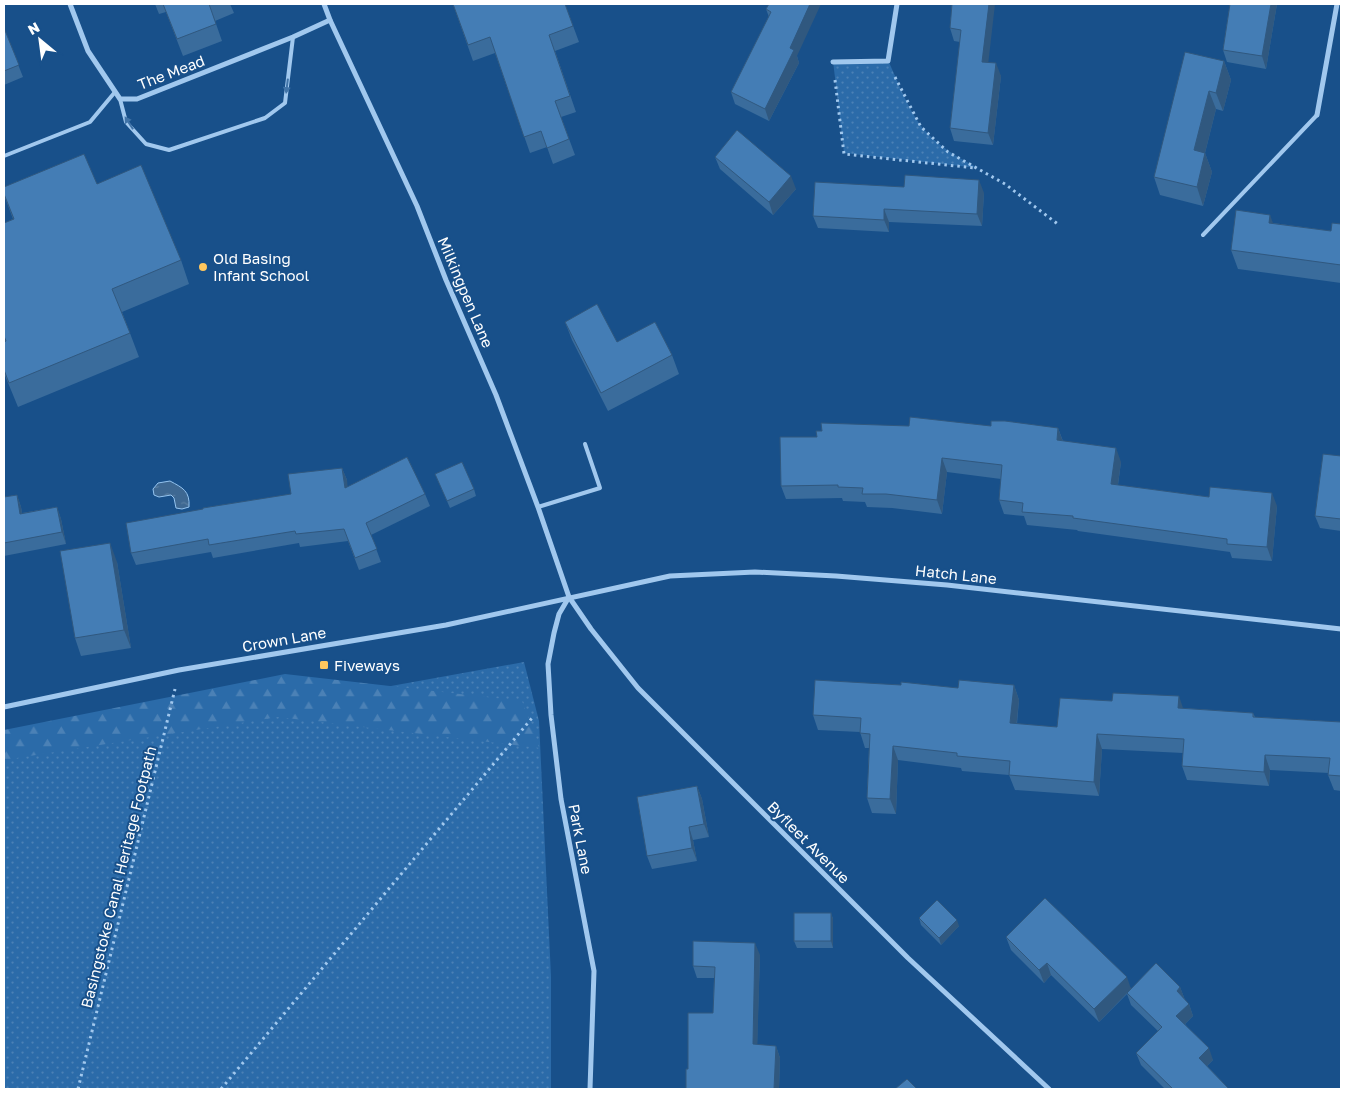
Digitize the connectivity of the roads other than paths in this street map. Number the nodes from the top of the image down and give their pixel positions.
1 (70, 4) edge
2 (324, 4) edge
3 (897, 4) edge
4 (1337, 4) edge
5 (330, 20) junction
6 (293, 37) junction
7 (833, 62) road end
8 (115, 92) junction
9 (120, 99) junction
10 (1317, 115) joint
11 (4, 156) edge
12 (1203, 236) dead end
13 (585, 444) dead end
14 (538, 507) junction
15 (569, 597) junction
16 (1341, 629) edge
17 (4, 707) edge
18 (590, 1089) edge
19 (1049, 1089) edge

1 - 8 street, The Mead
2 - 5 street, Milkingpen Lane
3 - 7 street
4 - 10 street
5 - 6 street, The Mead
5 - 14 street, Milkingpen Lane
6 - 9 street, The Mead
6 -> 9 lane
8 - 9 street, The Mead
8 - 11 lane
10 - 12 lane
13 - 14 lane
14 - 15 street, Milkingpen Lane
15 - 16 street, Hatch Lane
15 - 17 street, Crown Lane
15 - 18 street, Park Lane
15 - 19 street, Byfleet Avenue

